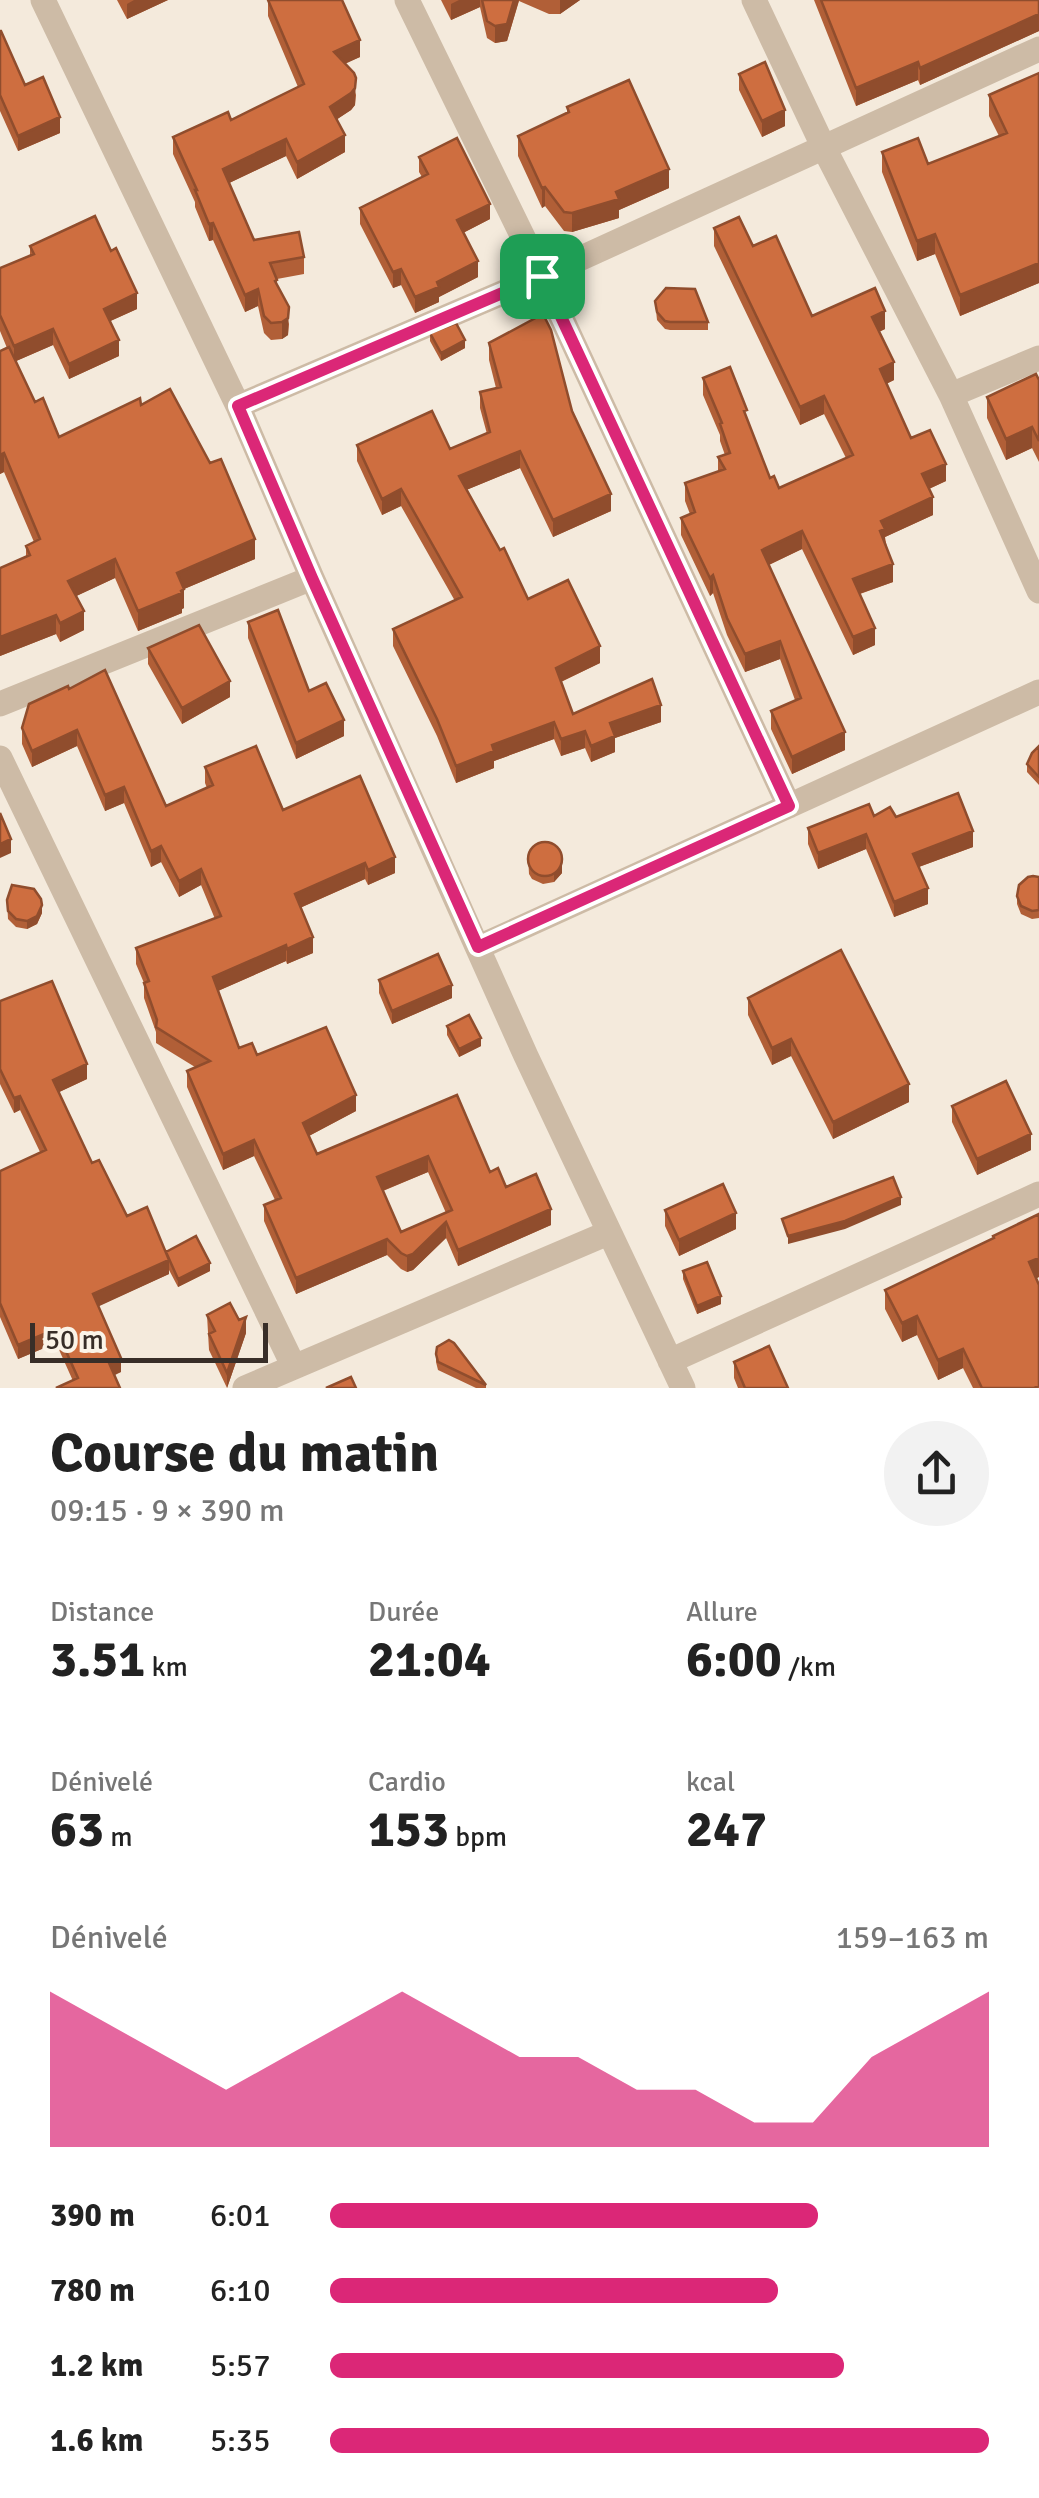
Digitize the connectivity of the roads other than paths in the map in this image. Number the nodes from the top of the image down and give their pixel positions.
1 (43, 0) edge
2 (407, 0) edge
3 (754, 0) edge
4 (1039, 49) edge
5 (823, 146) junction
6 (542, 276) junction
7 (1039, 358) edge
8 (951, 395) junction
9 (238, 406) junction
10 (312, 578) junction
11 (1039, 591) edge
12 (1039, 692) edge
13 (0, 704) edge
14 (0, 758) edge
15 (789, 806) junction
16 (478, 947) junction
17 (1039, 1194) edge
18 (608, 1233) junction
19 (670, 1361) junction
20 (294, 1367) junction
21 (245, 1388) edge
22 (682, 1388) edge

1 - 9 street
2 - 6 street
3 - 5 street
4 - 5 street
5 - 6 street
5 - 8 street
6 - 9 street
6 - 15 street
7 - 8 street
8 - 11 street
9 - 10 street
10 - 13 street
10 - 16 street
12 - 15 street
14 - 20 street
15 - 16 street
16 - 18 street
17 - 19 street
18 - 19 street
18 - 20 street
19 - 22 street
20 - 21 street

